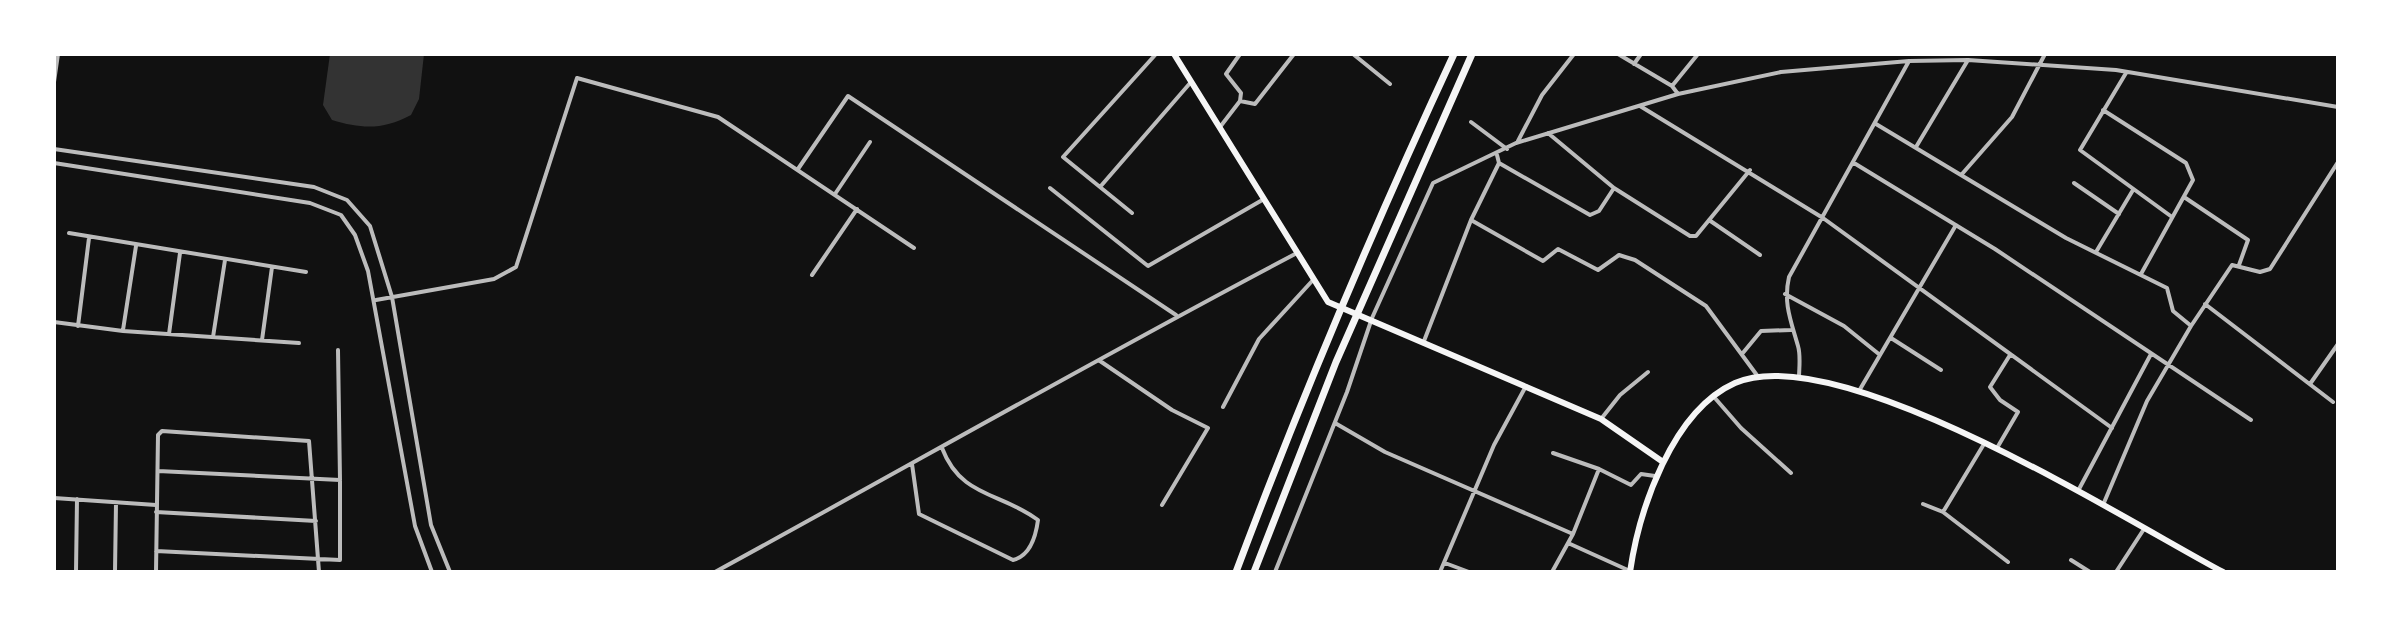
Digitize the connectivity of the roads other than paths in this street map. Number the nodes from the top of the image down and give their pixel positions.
1 (58, 54) edge
2 (1156, 54) edge
3 (1174, 54) edge
4 (1240, 54) edge
5 (1294, 54) edge
6 (1353, 54) edge
7 (1454, 54) edge
8 (1472, 54) edge
9 (1574, 54) edge
10 (1618, 54) edge
11 (1641, 54) edge
12 (1698, 54) edge
13 (1936, 54) edge
14 (2045, 54) edge
15 (1968, 60) junction
16 (1909, 61) junction
17 (1932, 61) junction
18 (2040, 63) junction
19 (1634, 64) junction
20 (2126, 73) junction
21 (54, 82) edge
22 (1191, 82) junction
23 (1390, 84) dead end
24 (1672, 86) junction
25 (1678, 94) junction
26 (1240, 101) junction
27 (1638, 105) junction
28 (2338, 107) edge
29 (2103, 110) junction
30 (1471, 122) dead end
31 (1876, 124) junction
32 (1220, 127) junction
33 (1548, 133) junction
34 (870, 142) dead end
35 (1516, 143) junction
36 (1916, 147) junction
37 (54, 149) edge
38 (1507, 149) junction
39 (1497, 155) junction
40 (2338, 162) edge
41 (54, 163) edge
42 (1499, 163) junction
43 (1854, 163) junction
44 (798, 169) junction
45 (1750, 170) junction
46 (1962, 174) junction
47 (2074, 183) dead end
48 (1100, 187) junction
49 (1050, 188) dead end
50 (1614, 188) junction
51 (2133, 190) junction
52 (835, 194) junction
53 (2184, 197) junction
54 (1264, 199) junction
55 (857, 209) junction
56 (1132, 213) dead end
57 (2119, 214) junction
58 (2172, 217) junction
59 (1823, 218) junction
60 (1471, 220) junction
61 (1709, 220) junction
62 (1956, 225) junction
63 (69, 233) dead end
64 (89, 238) junction
65 (136, 246) junction
66 (914, 248) dead end
67 (1299, 252) junction
68 (2096, 252) junction
69 (180, 253) junction
70 (1760, 255) dead end
71 (225, 260) junction
72 (2239, 265) junction
73 (272, 267) junction
74 (306, 272) dead end
75 (2140, 274) junction
76 (812, 275) dead end
77 (1313, 280) junction
78 (1920, 289) junction
79 (1785, 294) junction
80 (392, 297) junction
81 (376, 300) junction
82 (2205, 304) junction
83 (1176, 315) junction
84 (1372, 318) junction
85 (54, 322) edge
86 (78, 326) junction
87 (2191, 326) junction
88 (1791, 330) junction
89 (123, 331) junction
90 (169, 334) junction
91 (213, 337) junction
92 (1891, 338) junction
93 (262, 340) junction
94 (1424, 341) junction
95 (299, 343) dead end
96 (2338, 344) edge
97 (338, 350) dead end
98 (2152, 353) junction
99 (1742, 354) junction
100 (2010, 354) junction
101 (1880, 355) junction
102 (1100, 361) junction
103 (2167, 364) junction
104 (1941, 370) dead end
105 (1648, 372) dead end
106 (1759, 378) junction
107 (1799, 378) junction
108 (2310, 384) junction
109 (1526, 386) junction
110 (1859, 391) junction
111 (1714, 397) junction
112 (2333, 402) dead end
113 (1223, 407) dead end
114 (1601, 419) junction
115 (2251, 420) dead end
116 (1335, 423) junction
117 (2112, 428) junction
118 (1984, 444) junction
119 (942, 448) junction
120 (1996, 450) junction
121 (1553, 453) dead end
122 (1663, 462) junction
123 (912, 464) junction
124 (1599, 469) junction
125 (158, 471) junction
126 (1791, 473) dead end
127 (1655, 476) junction
128 (313, 480) junction
129 (340, 480) junction
130 (1475, 490) junction
131 (2077, 494) junction
132 (54, 498) edge
133 (77, 499) junction
134 (116, 503) junction
135 (1923, 504) dead end
136 (156, 505) junction
137 (1162, 505) dead end
138 (2102, 507) junction
139 (156, 512) junction
140 (1943, 512) junction
141 (316, 521) junction
142 (2144, 529) junction
143 (1573, 534) junction
144 (1568, 543) junction
145 (156, 551) junction
146 (2071, 560) dead end
147 (319, 561) junction
148 (2008, 562) dead end
149 (1444, 563) junction
150 (1630, 571) edge
151 (76, 572) edge
152 (115, 572) edge
153 (156, 572) edge
154 (319, 572) edge
155 (432, 572) edge
156 (450, 572) edge
157 (715, 572) edge
158 (1236, 572) edge
159 (1254, 572) edge
160 (1275, 572) edge
161 (1440, 572) edge
162 (1469, 572) edge
163 (1552, 572) edge
164 (2090, 572) edge
165 (2116, 572) edge
166 (2223, 572) edge

1 - 21 street
2 - 48 street
3 - 22 main road
4 - 26 street
5 - 26 street
6 - 23 street
7 - 158 highway
8 - 159 highway
9 - 35 street
10 - 19 street
11 - 19 street
12 - 24 street
13 - 17 street
14 - 18 street
15 - 17 street
15 - 18 street
15 - 36 street
16 - 17 street
16 - 25 street
16 - 31 street
18 - 20 street
18 - 46 street
19 - 24 street
20 - 28 street
20 - 29 street
22 - 32 main road
22 - 48 street
24 - 25 street
25 - 27 street
26 - 32 street
27 - 33 street
27 - 45 street
29 - 51 street
29 - 53 street
30 - 38 street
31 - 36 street
31 - 43 street
32 - 54 main road
33 - 35 street
33 - 50 street
34 - 52 street
35 - 38 street
36 - 46 street
37 - 80 street
38 - 39 street
39 - 42 street
39 - 84 street
40 - 72 street
41 - 81 street
42 - 50 street
42 - 60 street
43 - 59 street
43 - 62 street
44 - 52 street
44 - 80 street
44 - 83 street
45 - 59 street
45 - 61 street
46 - 68 street
47 - 57 street
48 - 56 street
49 - 54 street
50 - 61 street
51 - 57 street
51 - 58 street
52 - 55 street
53 - 58 street
53 - 72 street
54 - 67 main road
55 - 66 street
55 - 76 street
57 - 68 street
58 - 75 street
59 - 78 street
59 - 79 street
60 - 94 street
60 - 99 street
61 - 70 street
62 - 78 street
62 - 98 street
63 - 64 street
64 - 65 street
64 - 86 street
65 - 69 street
65 - 89 street
67 - 77 main road
67 - 83 street
68 - 75 street
69 - 71 street
69 - 90 street
71 - 73 street
71 - 91 street
72 - 82 street
73 - 74 street
73 - 93 street
75 - 87 street
77 - 84 main road
77 - 113 street
78 - 92 street
78 - 100 street
79 - 88 street
79 - 101 street
80 - 81 street
80 - 156 street
81 - 155 street
82 - 87 street
82 - 108 street
83 - 102 street
84 - 94 main road
84 - 116 street
85 - 86 street
86 - 89 street
87 - 103 street
88 - 99 street
88 - 107 street
89 - 90 street
90 - 91 street
91 - 93 street
92 - 101 street
92 - 104 street
93 - 95 street
94 - 109 main road
96 - 108 street
97 - 129 street
98 - 103 street
98 - 117 street
99 - 106 street
100 - 117 street
100 - 120 street
101 - 110 street
102 - 119 street
102 - 137 street
103 - 115 street
103 - 138 street
105 - 114 street
106 - 107 main road
106 - 111 main road
107 - 110 main road
108 - 112 street
109 - 114 main road
109 - 130 street
110 - 118 main road
111 - 122 main road
111 - 126 street
114 - 122 main road
116 - 130 street
116 - 160 street
117 - 131 street
118 - 120 main road
118 - 140 street
119 - 123 street
119 - 123 street
120 - 131 main road
121 - 124 street
122 - 127 main road
123 - 157 street
124 - 127 street
124 - 143 street
125 - 128 street
125 - 128 street
125 - 136 street
127 - 150 main road
128 - 129 street
128 - 141 street
129 - 147 street
130 - 143 street
130 - 149 street
131 - 138 main road
132 - 133 street
133 - 134 street
133 - 151 street
134 - 136 street
134 - 152 street
135 - 140 street
136 - 139 street
138 - 142 main road
139 - 141 street
139 - 145 street
140 - 148 street
141 - 147 street
142 - 165 street
142 - 166 main road
143 - 144 street
144 - 150 street
144 - 163 street
145 - 147 street
145 - 153 street
146 - 164 street
147 - 154 street
149 - 161 street
149 - 162 street

